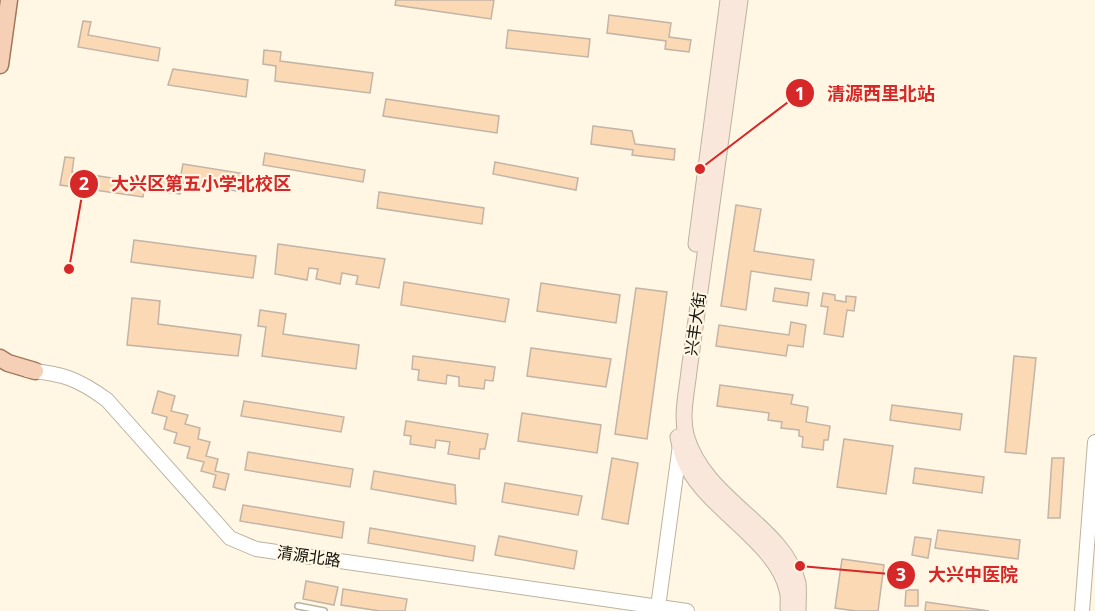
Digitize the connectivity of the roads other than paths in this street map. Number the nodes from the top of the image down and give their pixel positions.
1 (9, 0) edge
2 (728, 0) edge
3 (740, 0) edge
4 (0, 65) edge
5 (1, 365) edge
6 (35, 371) joint
7 (1095, 442) edge
8 (680, 445) junction
9 (298, 606) dead end
10 (658, 607) junction
11 (1082, 608) edge
12 (324, 611) edge
13 (687, 611) edge
14 (788, 611) edge
15 (798, 611) edge

1 - 4 main road
2 - 8 main road, 兴丰大街
3 - 15 main road, 兴丰大街
5 - 6 main road
6 - 10 street, 清源北路
7 - 11 street
8 - 10 street
8 - 14 main road, 兴丰大街
9 - 12 lane
10 - 13 street, 清源北路

